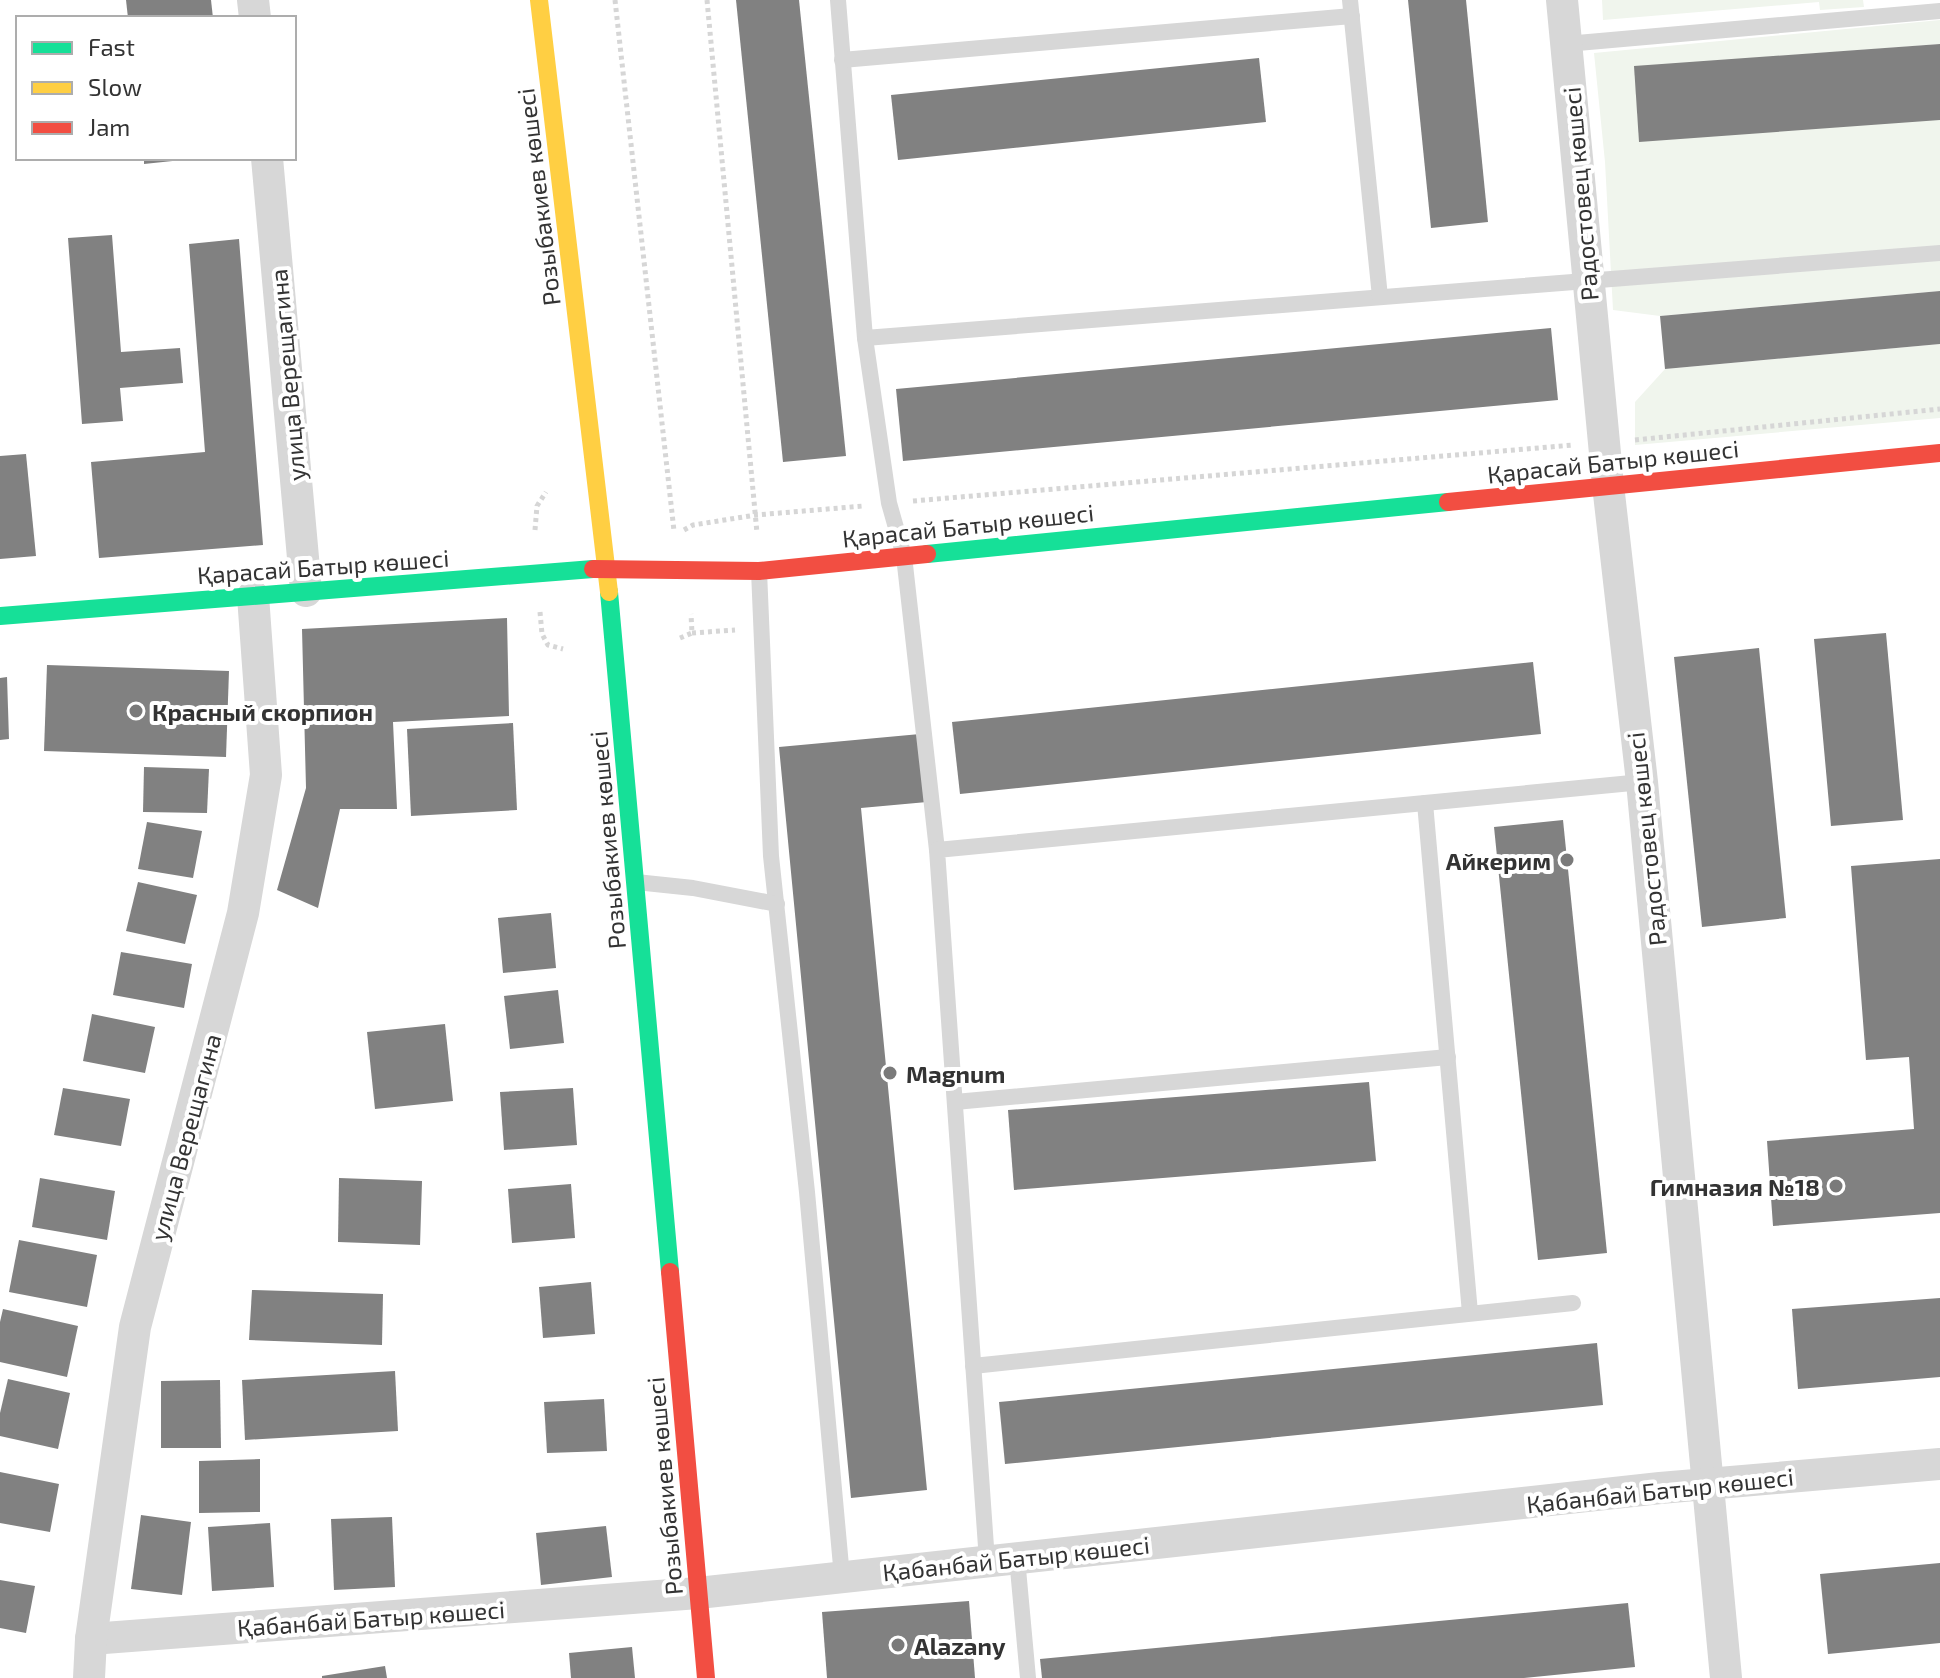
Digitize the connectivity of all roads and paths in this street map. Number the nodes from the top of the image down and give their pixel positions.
1 (539, 0) edge
2 (615, 0) edge
3 (707, 0) edge
4 (838, 0) edge
5 (1562, 0) edge
6 (1351, 8) edge
7 (1940, 11) edge
8 (1566, 44) junction
9 (842, 60) junction
10 (267, 160) edge
11 (1940, 253) edge
12 (1588, 281) junction
13 (1380, 297) junction
14 (865, 338) junction
15 (1940, 409) edge
16 (1604, 443) junction
17 (1940, 453) edge
18 (1608, 485) junction
19 (546, 492) dead end
20 (889, 503) junction
21 (756, 515) junction
22 (535, 530) dead end
23 (904, 556) junction
24 (607, 568) junction
25 (759, 571) junction
26 (306, 591) junction
27 (253, 596) junction
28 (540, 599) dead end
29 (691, 614) dead end
30 (0, 616) edge
31 (761, 629) junction
32 (692, 633) junction
33 (680, 638) dead end
34 (563, 649) dead end
35 (1642, 782) junction
36 (1425, 803) junction
37 (937, 850) junction
38 (634, 881) junction
39 (777, 904) junction
40 (1448, 1057) junction
41 (955, 1102) junction
42 (1573, 1303) dead end
43 (1470, 1313) junction
44 (973, 1366) junction
45 (1940, 1464) edge
46 (1707, 1483) junction
47 (1002, 1560) junction
48 (842, 1577) junction
49 (698, 1593) junction
50 (91, 1639) junction
51 (89, 1678) edge
52 (706, 1678) edge
53 (1028, 1678) edge
54 (1726, 1678) edge

1 - 24 street, Розыбакиев көшесі
2 - 21 path
3 - 21 path
4 - 9 lane
5 - 8 street, Радостовец көшесі
6 - 9 lane
6 - 13 lane
7 - 8 lane
8 - 12 street, Радостовец көшесі
9 - 14 lane
10 - 26 street, улица Верещагина
11 - 12 lane
12 - 13 lane
12 - 16 street, Радостовец көшесі
13 - 14 lane
14 - 20 lane
15 - 16 path
16 - 18 street, Радостовец көшесі
16 - 20 path
17 - 18 street, Қарасай Батыр көшесі
18 - 23 street, Қарасай Батыр көшесі
18 - 35 street, Радостовец көшесі
19 - 22 path
20 - 21 path
20 - 23 lane
21 - 25 path
23 - 25 street, Қарасай Батыр көшесі
23 - 37 lane
24 - 25 street, Қарасай Батыр көшесі
24 - 26 street, Қарасай Батыр көшесі
24 - 38 street, Розыбакиев көшесі
25 - 31 lane
26 - 27 street, Қарасай Батыр көшесі
27 - 30 street, Қарасай Батыр көшесі
27 - 50 street, улица Верещагина
28 - 34 path
29 - 32 path
31 - 32 path
31 - 39 lane
32 - 33 path
35 - 36 lane
35 - 46 street, Радостовец көшесі
36 - 37 lane
36 - 40 lane
37 - 41 lane
38 - 39 lane
38 - 49 street, Розыбакиев көшесі
39 - 48 lane
40 - 41 lane
40 - 43 lane
41 - 44 lane
42 - 43 lane
43 - 44 lane
44 - 47 lane
45 - 46 street, Қабанбай Батыр көшесі
46 - 47 street, Қабанбай Батыр көшесі
46 - 54 street, Радостовец көшесі
47 - 48 street, Қабанбай Батыр көшесі
47 - 53 lane
48 - 49 street, Қабанбай Батыр көшесі
49 - 50 street, Қабанбай Батыр көшесі
49 - 52 street, Розыбакиев көшесі
50 - 51 street, улица Верещагина

